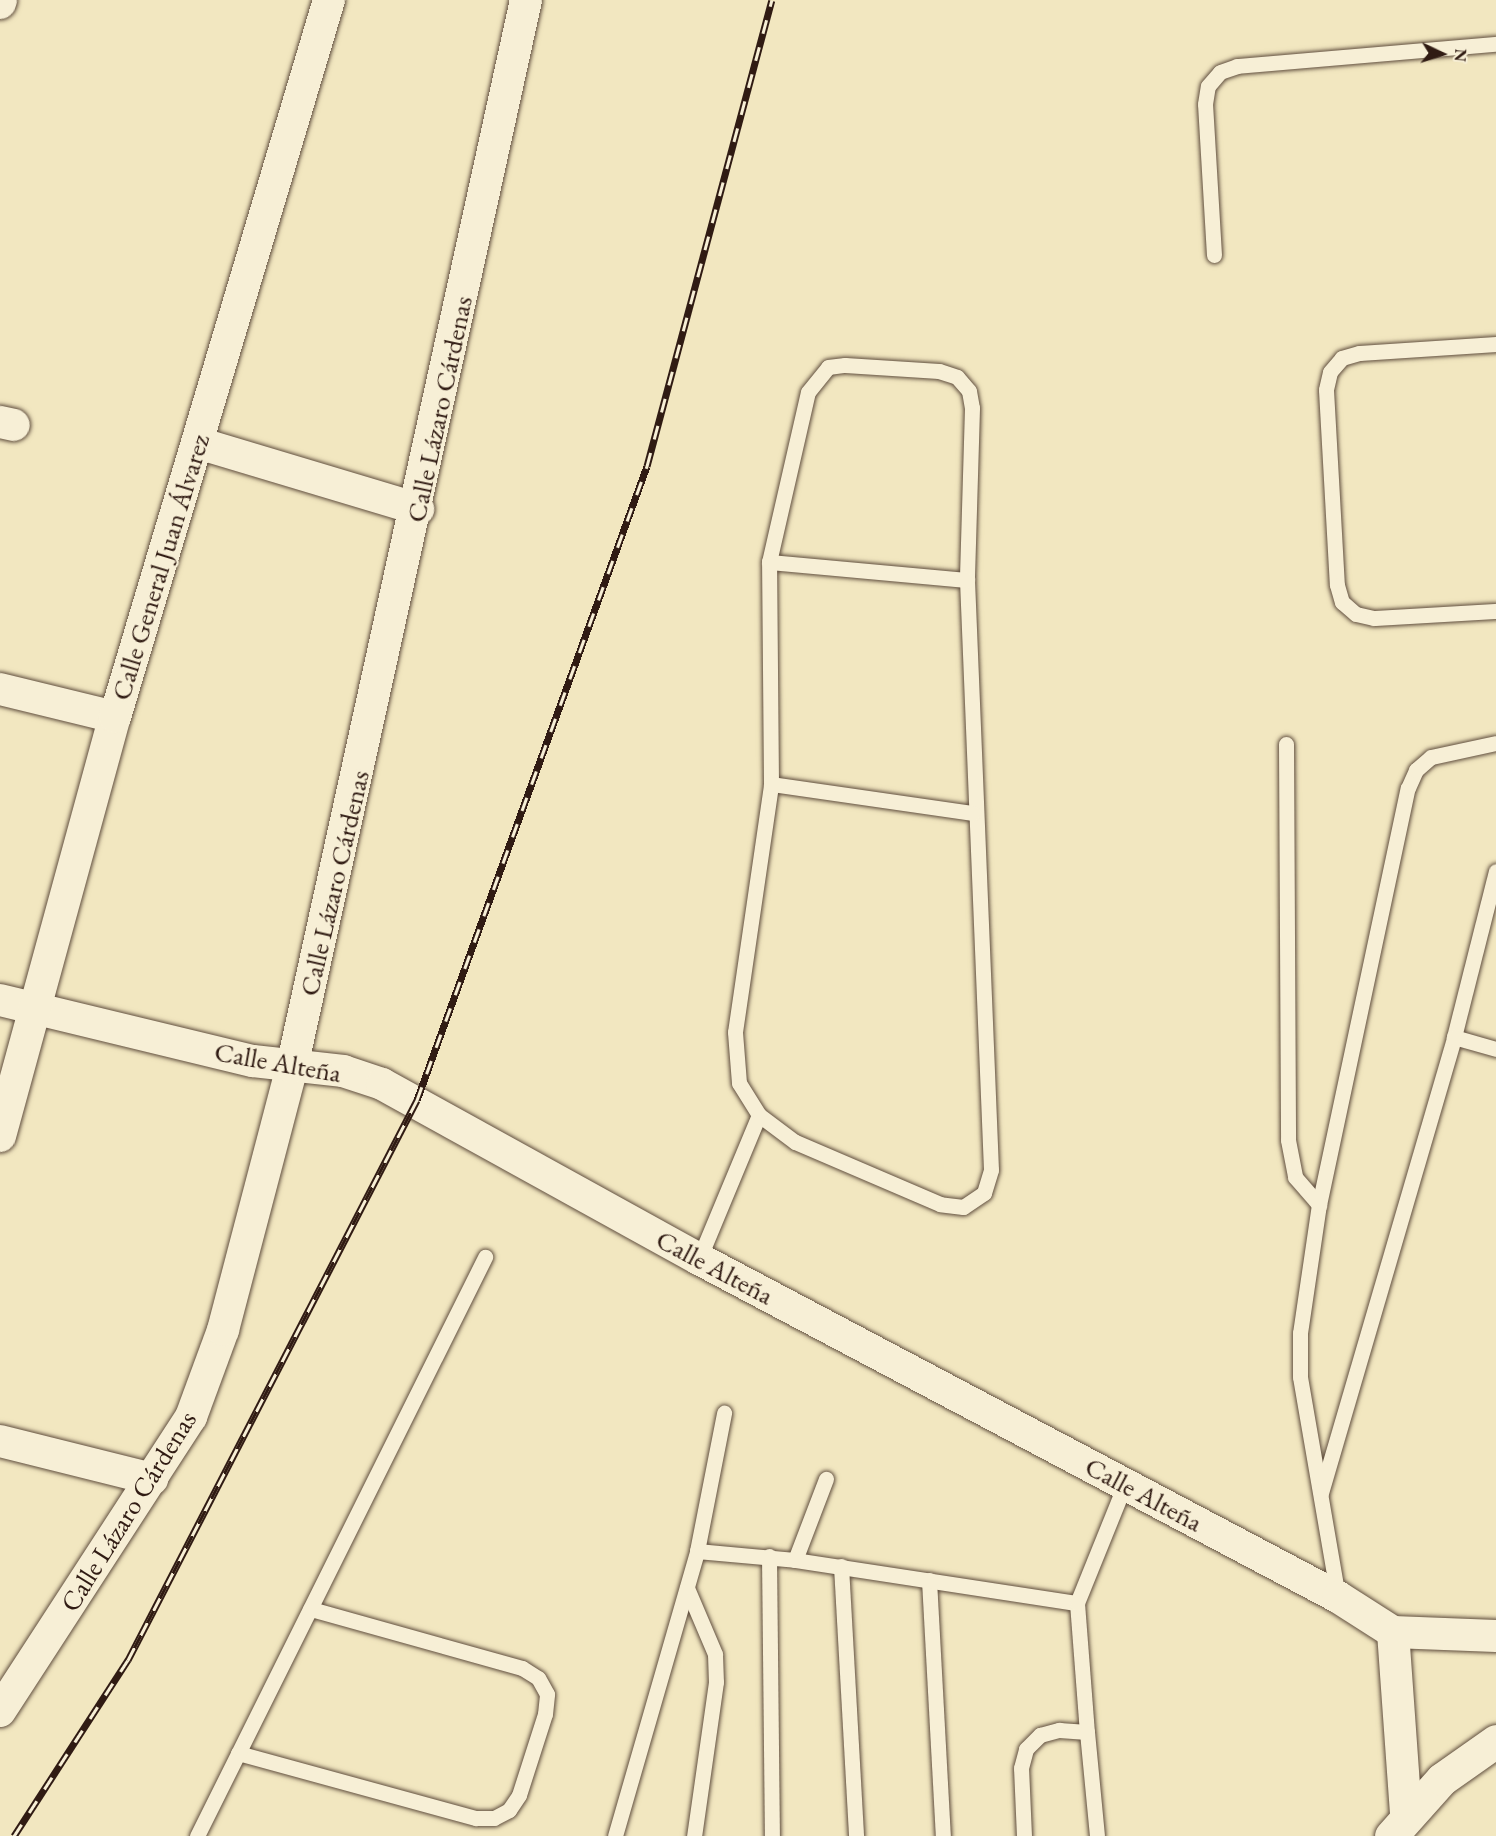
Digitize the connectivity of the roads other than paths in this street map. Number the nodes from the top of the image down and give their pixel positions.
1 (329, 0) edge
2 (526, 0) edge
3 (1496, 44) edge
4 (1214, 255) dead end
5 (1496, 345) edge
6 (198, 443) junction
7 (418, 509) junction
8 (769, 562) junction
9 (967, 580) junction
10 (1496, 611) edge
11 (0, 688) edge
12 (115, 717) junction
13 (1496, 743) edge
14 (1286, 744) dead end
15 (771, 784) junction
16 (973, 813) junction
17 (1496, 871) edge
18 (1491, 924) edge
19 (0, 1000) edge
20 (33, 1009) junction
21 (1454, 1037) junction
22 (1496, 1049) edge
23 (292, 1067) junction
24 (759, 1115) junction
25 (0, 1136) edge
26 (1319, 1204) junction
27 (485, 1257) dead end
28 (699, 1259) junction
29 (724, 1413) dead end
30 (0, 1441) edge
31 (152, 1479) junction
32 (826, 1479) dead end
33 (1125, 1484) junction
34 (1321, 1496) junction
35 (697, 1551) junction
36 (769, 1557) junction
37 (795, 1560) junction
38 (841, 1566) junction
39 (929, 1580) junction
40 (687, 1588) junction
41 (1338, 1597) junction
42 (1077, 1603) junction
43 (310, 1610) junction
44 (1393, 1632) junction
45 (1496, 1636) edge
46 (0, 1711) edge
47 (1088, 1732) junction
48 (1496, 1741) edge
49 (238, 1753) junction
50 (1399, 1825) edge
51 (196, 1836) edge
52 (615, 1836) edge
53 (694, 1836) edge
54 (772, 1836) edge
55 (856, 1836) edge
56 (943, 1836) edge
57 (1024, 1836) edge
58 (1097, 1836) edge

1 - 6 street, Calle General Juan Álvarez
2 - 7 street, Calle Lázaro Cárdenas
3 - 4 lane
5 - 10 lane
6 - 7 street
6 - 12 street, Calle General Juan Álvarez
7 - 23 street, Calle Lázaro Cárdenas
8 - 9 lane
8 - 9 lane
8 - 15 lane
9 - 16 lane
11 - 12 street
12 - 20 street, Calle General Juan Álvarez
13 - 26 lane
14 - 26 lane
15 - 16 lane
15 - 24 lane
16 - 24 lane
17 - 18 lane
18 - 21 lane
19 - 20 street, Calle Alteña
20 - 23 street, Calle Alteña
20 - 25 street, Calle General Juan Álvarez
21 - 22 lane
21 - 34 lane
23 - 28 street, Calle Alteña
23 - 31 street, Calle Lázaro Cárdenas
24 - 28 lane
26 - 34 lane
27 - 43 lane
28 - 33 street, Calle Alteña
29 - 35 lane
30 - 31 street
31 - 46 street, Calle Lázaro Cárdenas
32 - 37 lane
33 - 41 street, Calle Alteña
33 - 42 lane
34 - 41 lane
35 - 36 lane
35 - 40 lane
36 - 37 lane
36 - 54 lane
37 - 38 lane
38 - 39 lane
38 - 55 lane
39 - 42 lane
39 - 56 lane
40 - 52 lane
40 - 53 lane
41 - 44 street, Calle Alteña
42 - 47 lane
43 - 49 lane
43 - 49 lane
44 - 45 street
44 - 50 street
47 - 57 lane
47 - 58 lane
48 - 50 main road
49 - 51 lane

